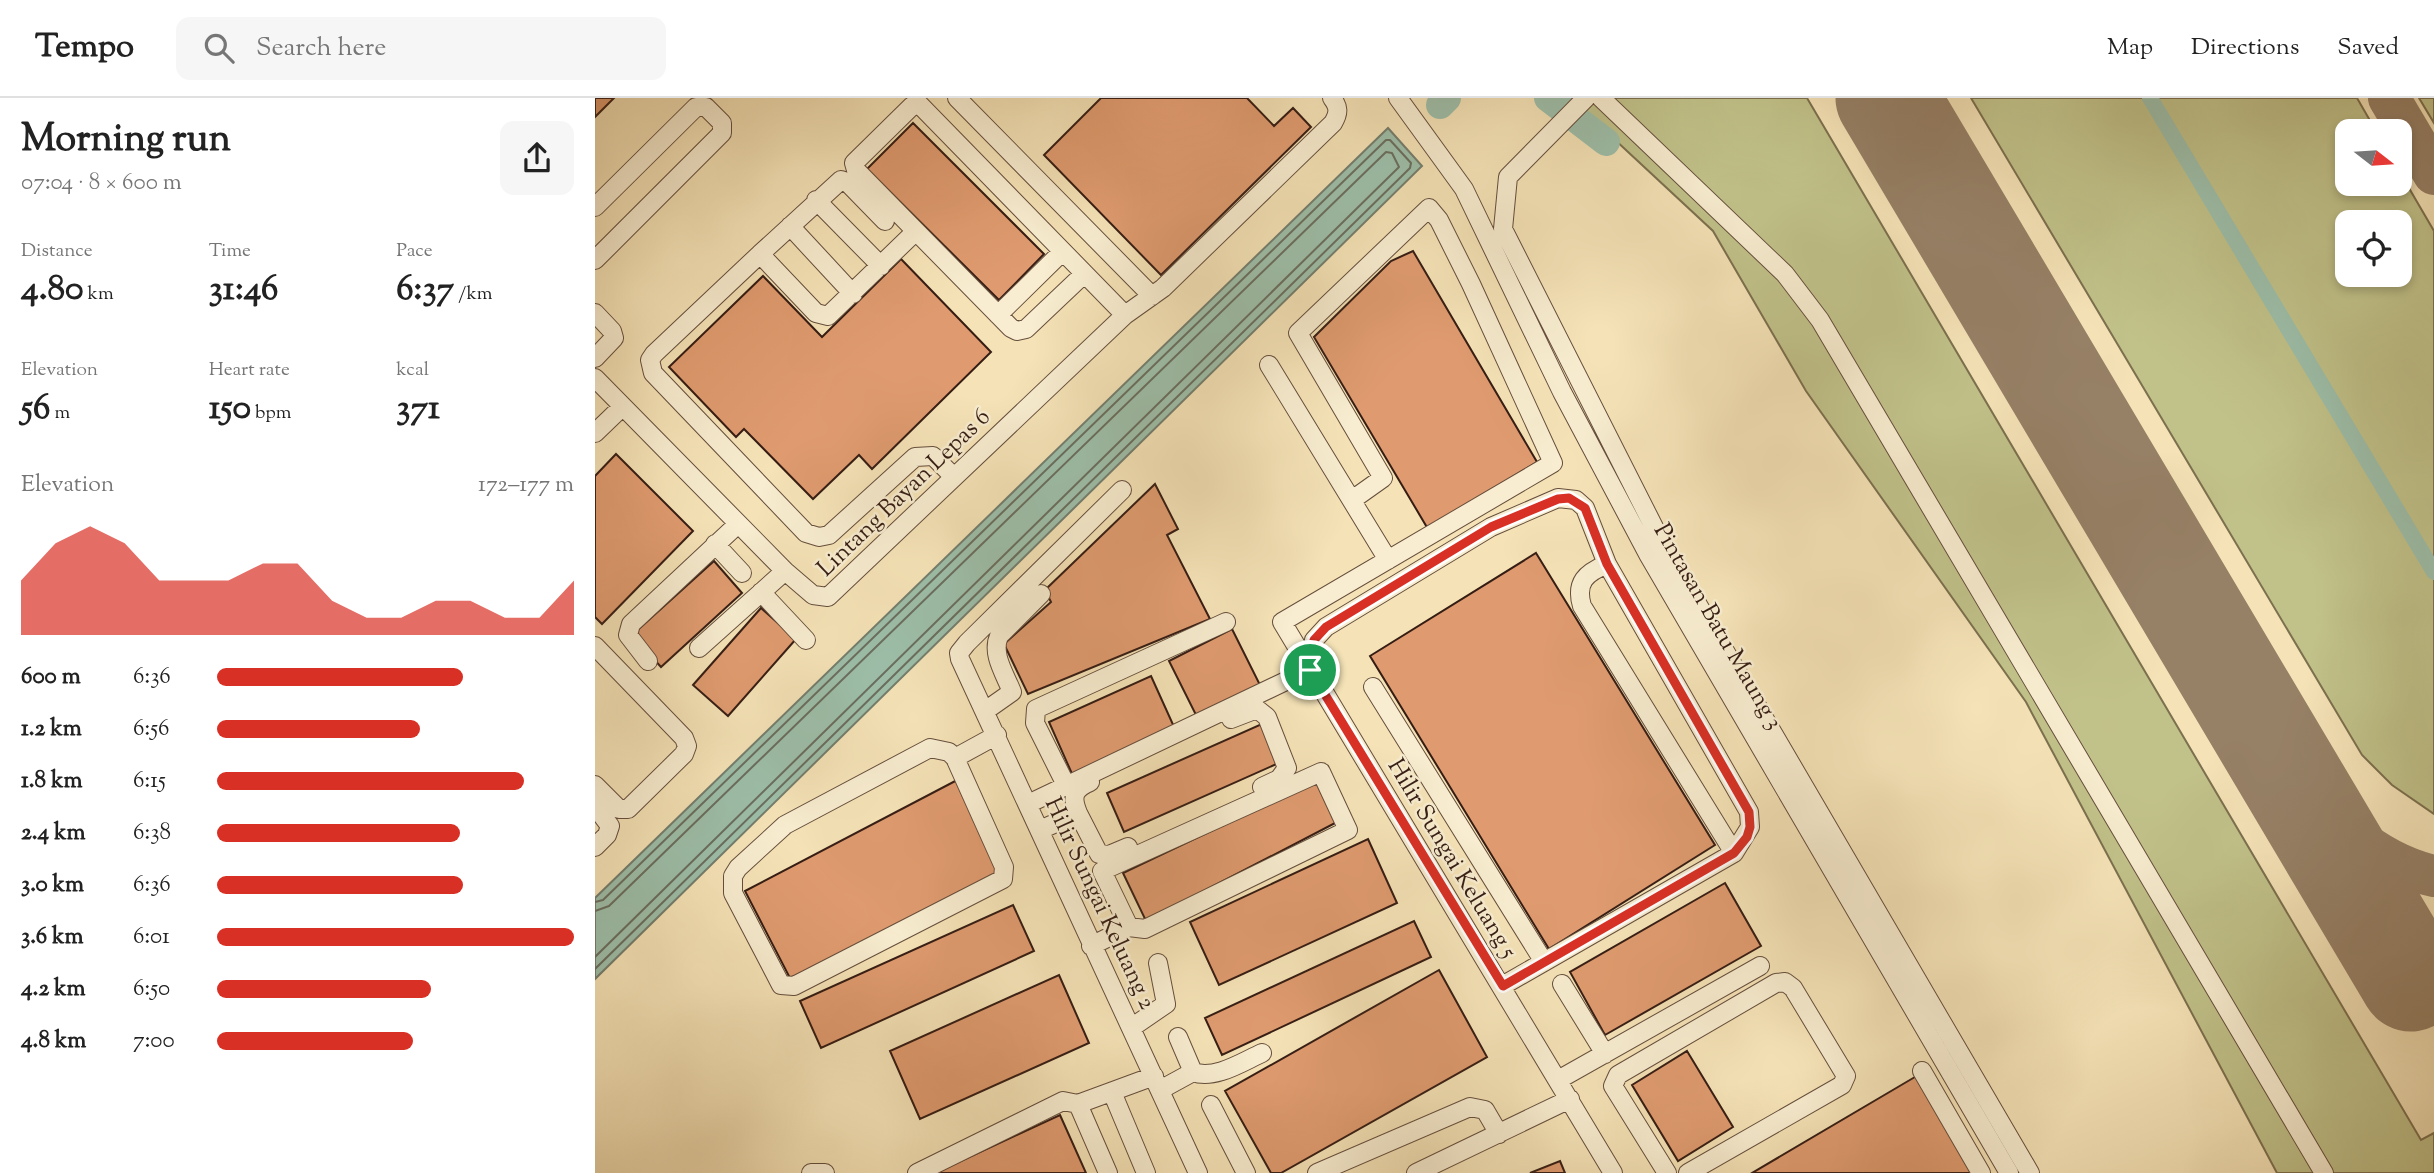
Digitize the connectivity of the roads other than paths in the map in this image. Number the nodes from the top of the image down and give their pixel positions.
1 (957, 98) edge
2 (1332, 98) edge
3 (1398, 98) edge
4 (1586, 98) edge
5 (1601, 98) edge
6 (816, 200) junction
7 (595, 207) edge
8 (885, 221) dead end
9 (790, 226) junction
10 (915, 232) junction
11 (1062, 252) junction
12 (760, 254) junction
13 (595, 260) edge
14 (881, 266) junction
15 (1084, 274) junction
16 (853, 294) junction
17 (1152, 296) junction
18 (595, 313) edge
19 (998, 315) junction
20 (1125, 315) junction
21 (595, 358) edge
22 (1269, 365) dead end
23 (595, 378) edge
24 (622, 407) junction
25 (595, 433) edge
26 (953, 476) junction
27 (1122, 490) dead end
28 (1352, 500) junction
29 (738, 524) junction
30 (715, 544) junction
31 (1388, 560) junction
32 (1607, 564) junction
33 (785, 571) junction
34 (742, 572) dead end
35 (761, 592) junction
36 (1041, 594) dead end
37 (1226, 622) dead end
38 (806, 640) dead end
39 (595, 646) edge
40 (699, 648) dead end
41 (648, 661) dead end
42 (1107, 665) dead end
43 (1310, 670) junction
44 (1373, 687) dead end
45 (1012, 692) junction
46 (985, 711) junction
47 (996, 735) junction
48 (955, 758) junction
49 (595, 785) edge
50 (1066, 785) junction
51 (1028, 804) junction
52 (595, 806) edge
53 (1078, 813) junction
54 (1040, 830) junction
55 (595, 846) edge
56 (1734, 853) junction
57 (1129, 927) junction
58 (1091, 946) junction
59 (1544, 962) junction
60 (1158, 963) dead end
61 (1760, 966) dead end
62 (1562, 984) dead end
63 (1503, 986) junction
64 (1132, 1028) junction
65 (1178, 1037) dead end
66 (1262, 1053) dead end
67 (1605, 1054) junction
68 (1922, 1071) dead end
69 (1193, 1072) junction
70 (1558, 1080) junction
71 (1157, 1083) junction
72 (1112, 1092) junction
73 (1570, 1099) junction
74 (1078, 1104) junction
75 (1212, 1105) dead end
76 (1499, 1133) junction
77 (1438, 1168) edge
78 (811, 1173) edge
79 (825, 1173) edge
80 (917, 1173) edge
81 (1108, 1173) edge
82 (1146, 1173) edge
83 (1198, 1173) edge
84 (1246, 1173) edge
85 (1317, 1173) edge
86 (1416, 1173) edge
87 (1613, 1173) edge
88 (1667, 1173) edge
89 (1688, 1173) edge
90 (1981, 1173) edge
91 (2009, 1173) edge
92 (2030, 1173) edge
93 (2324, 1173) edge

1 - 17 street
2 - 17 street, Lintang Bayan Lepas 6
3 - 91 street, Pintasan Batu Maung 3
4 - 92 street
5 - 93 street
6 - 8 street
6 - 9 street
6 - 14 street
7 - 13 street
9 - 12 street
9 - 16 street
10 - 11 street
10 - 14 street
10 - 19 street
11 - 15 street
11 - 19 street
12 - 16 street
12 - 26 street
14 - 16 street
15 - 19 street
15 - 20 street
17 - 20 street, Lintang Bayan Lepas 6
18 - 21 street
20 - 26 street, Lintang Bayan Lepas 6
22 - 28 street
23 - 24 street, Lintang Bayan Lepas 6
24 - 25 street
24 - 29 street, Lintang Bayan Lepas 6
26 - 33 street, Lintang Bayan Lepas 6
27 - 46 street, Hilir Sungai Keluang 2
28 - 31 street
28 - 31 street
29 - 30 street
29 - 33 street, Lintang Bayan Lepas 6
30 - 34 street
30 - 41 street
31 - 43 street, Hilir Sungai Keluang 5
32 - 43 street
32 - 56 street
32 - 56 street
33 - 35 street
35 - 38 street
35 - 40 street
36 - 45 street
37 - 50 street
39 - 49 street
42 - 45 street
43 - 50 street
43 - 63 street, Hilir Sungai Keluang 5
44 - 59 street
45 - 46 street
46 - 47 street, Hilir Sungai Keluang 2
47 - 48 street
47 - 51 street, Hilir Sungai Keluang 2
48 - 48 street
50 - 51 street
51 - 54 street, Hilir Sungai Keluang 2
52 - 55 street
53 - 53 street
53 - 54 street
54 - 58 street, Hilir Sungai Keluang 2
56 - 59 street
57 - 57 street
57 - 58 street
58 - 64 street, Hilir Sungai Keluang 2
59 - 63 street
60 - 64 street
61 - 67 street
62 - 67 street
63 - 70 street, Hilir Sungai Keluang 5
64 - 71 street, Hilir Sungai Keluang 2
65 - 69 street
66 - 69 street
67 - 70 street
68 - 90 street
69 - 71 street
70 - 73 street, Hilir Sungai Keluang 5
71 - 72 street
71 - 83 street, Hilir Sungai Keluang 2
72 - 74 street
72 - 82 street
73 - 76 street
73 - 87 street, Hilir Sungai Keluang 5
74 - 80 street
74 - 81 street
75 - 84 street
76 - 77 street
76 - 85 street
77 - 86 street
78 - 79 street
88 - 89 street

